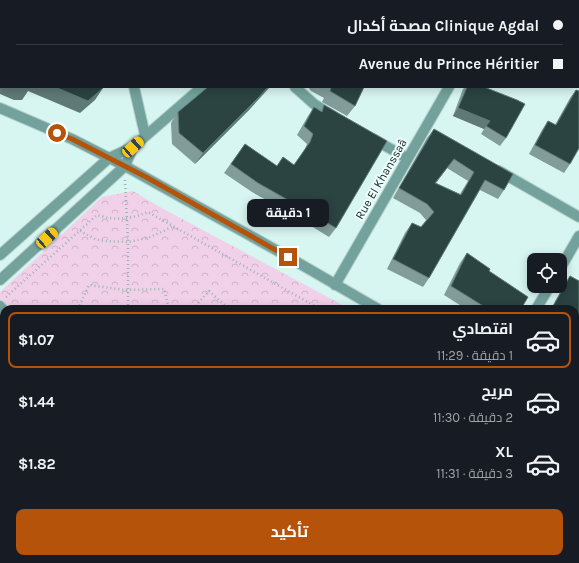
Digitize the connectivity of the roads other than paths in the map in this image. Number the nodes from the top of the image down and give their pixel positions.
1 (134, 88) edge
2 (201, 88) edge
3 (296, 88) edge
4 (449, 88) edge
5 (0, 108) edge
6 (340, 120) edge
7 (146, 135) junction
8 (367, 135) edge
9 (133, 147) junction
10 (109, 158) junction
11 (407, 158) junction
12 (124, 166) junction
13 (492, 167) edge
14 (579, 217) edge
15 (579, 236) edge
16 (0, 255) edge
17 (567, 257) edge
18 (0, 280) edge
19 (335, 285) junction
20 (546, 293) edge
21 (371, 305) edge
22 (538, 305) edge

1 - 7 street
2 - 7 street
3 - 6 street
4 - 11 street, Rue El Khanssaâ
5 - 10 street
7 - 9 street
8 - 11 street
9 - 10 street
9 - 12 street
10 - 12 street
10 - 16 street
11 - 19 street, Rue El Khanssaâ
12 - 18 street
12 - 19 street
13 - 14 street
15 - 17 street
19 - 21 street
20 - 22 street

